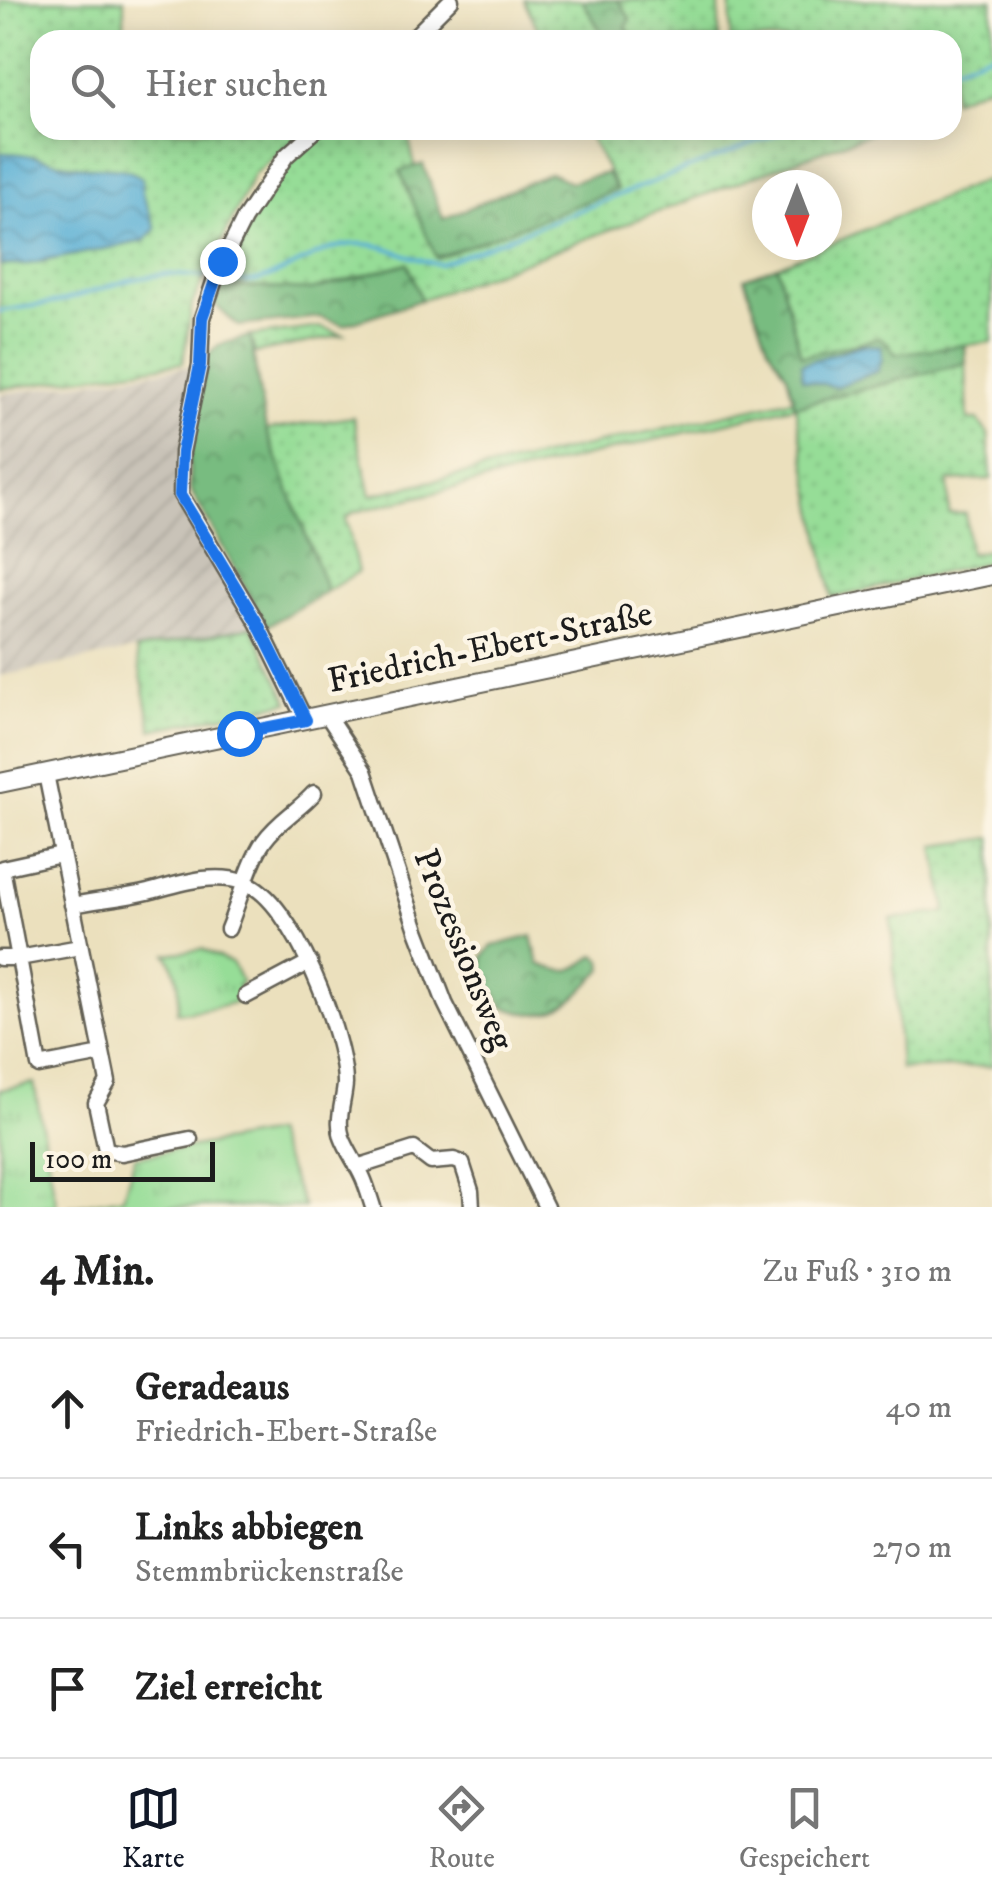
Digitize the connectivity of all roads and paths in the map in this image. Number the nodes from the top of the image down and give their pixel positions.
1 (451, 0) edge
2 (421, 30) edge
3 (304, 140) edge
4 (992, 576) edge
5 (302, 711) junction
6 (327, 715) junction
7 (46, 774) junction
8 (0, 783) edge
9 (314, 792) dead end
10 (60, 855) junction
11 (1, 866) edge
12 (247, 883) junction
13 (72, 905) junction
14 (228, 928) dead end
15 (80, 947) junction
16 (0, 958) edge
17 (19, 958) junction
18 (310, 962) junction
19 (246, 996) dead end
20 (102, 1054) junction
21 (190, 1140) dead end
22 (357, 1167) junction
23 (368, 1206) edge
24 (472, 1207) edge
25 (546, 1207) edge

1 - 2 street
3 - 5 street
4 - 6 main road, Friedrich-Ebert-Straße
5 - 6 main road, Friedrich-Ebert-Straße
5 - 7 main road, Friedrich-Ebert-Straße
6 - 25 street, Prozessionsweg
7 - 8 main road, Friedrich-Ebert-Straße
7 - 10 street
9 - 12 street
10 - 11 street
10 - 13 street
11 - 17 street
12 - 13 street
12 - 14 street
12 - 18 street
13 - 15 street
15 - 17 street
15 - 20 street
16 - 17 street
17 - 20 street
18 - 19 street
18 - 22 street
20 - 21 street
22 - 23 street
22 - 24 street

